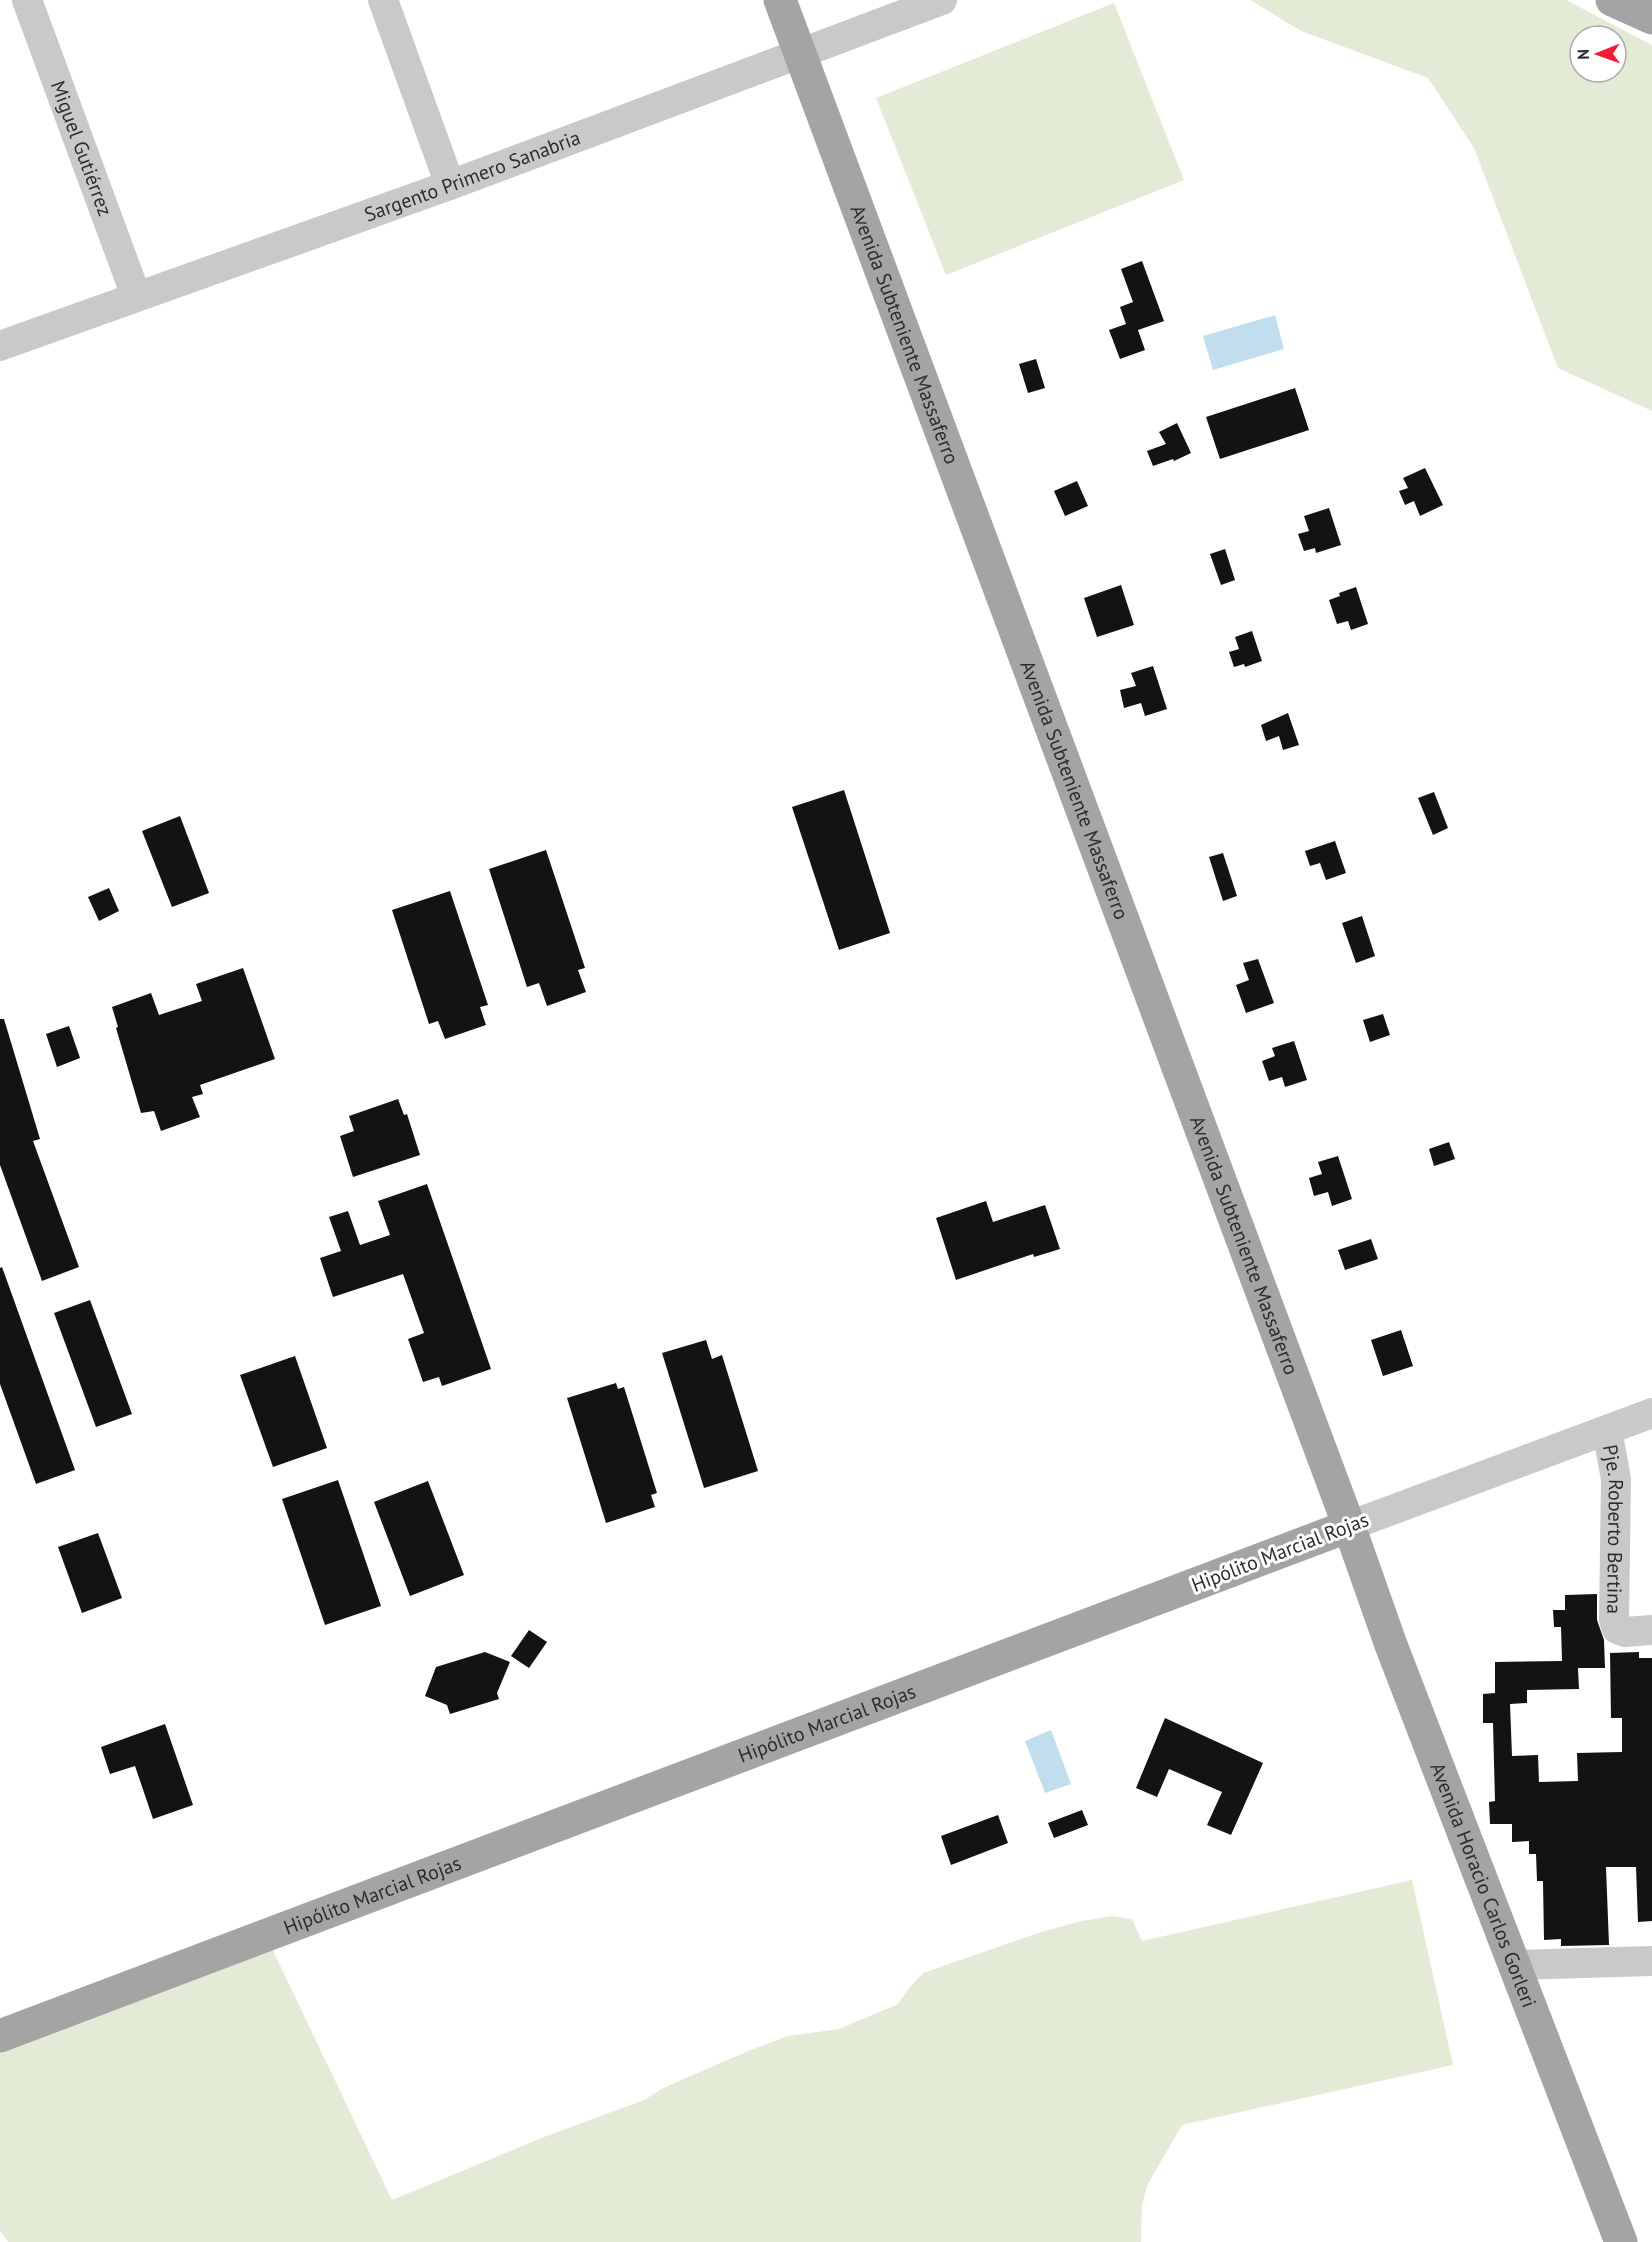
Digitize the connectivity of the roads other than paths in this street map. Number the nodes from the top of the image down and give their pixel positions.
1 (27, 0) edge
2 (383, 0) edge
3 (780, 0) edge
4 (942, 0) edge
5 (1612, 0) edge
6 (1652, 18) edge
7 (800, 55) junction
8 (450, 185) junction
9 (136, 296) junction
10 (0, 346) edge
11 (1652, 1413) edge
12 (1607, 1430) junction
13 (1349, 1526) junction
14 (1652, 1630) edge
15 (1652, 1961) edge
16 (1514, 1965) junction
17 (0, 2036) edge
18 (1621, 2242) edge

1 - 9 street, Miguel Gutiérrez
2 - 8 street
3 - 7 main road, Avenida Subteniente Massaferro
4 - 7 street, Sargento Primero Sanabria
5 - 6 main road
7 - 8 street, Sargento Primero Sanabria
7 - 13 main road, Avenida Subteniente Massaferro
8 - 9 street, Sargento Primero Sanabria
9 - 10 street, Sargento Primero Sanabria
11 - 12 street, Hipólito Marcial Rojas
12 - 13 street, Hipólito Marcial Rojas
12 - 14 street, Pje. Roberto Bertina
13 - 16 main road, Avenida Horacio Carlos Gorleri
13 - 17 main road, Hipólito Marcial Rojas
15 - 16 street
16 - 18 main road, Avenida Horacio Carlos Gorleri

